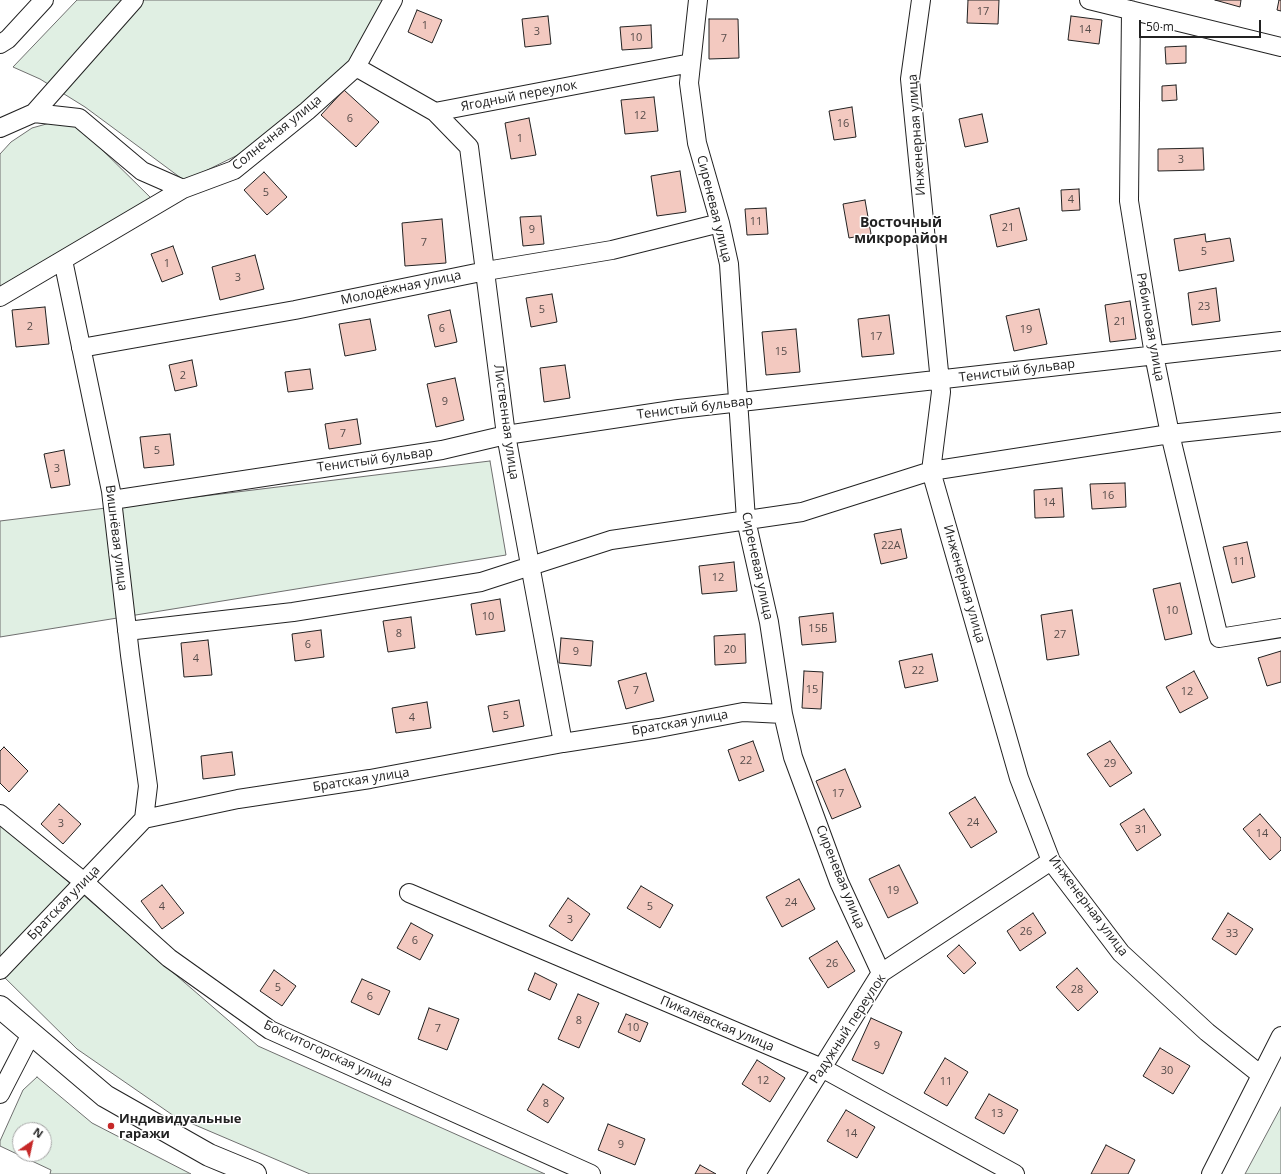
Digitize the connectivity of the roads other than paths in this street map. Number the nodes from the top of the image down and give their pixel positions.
1 (44, 0) edge
2 (134, 0) edge
3 (393, 0) edge
4 (698, 0) edge
5 (921, 0) edge
6 (1089, 0) edge
7 (1131, 10) junction
8 (0, 44) edge
9 (1281, 47) edge
10 (692, 63) junction
11 (356, 67) junction
12 (434, 112) junction
13 (34, 113) junction
14 (0, 127) edge
15 (183, 189) junction
16 (720, 223) junction
17 (62, 260) junction
18 (486, 270) junction
19 (0, 297) edge
20 (1281, 341) edge
21 (81, 348) junction
22 (1154, 355) junction
23 (940, 381) junction
24 (738, 403) junction
25 (1281, 422) edge
26 (1170, 434) junction
27 (506, 435) junction
28 (931, 471) junction
29 (112, 500) junction
30 (746, 520) junction
31 (530, 566) junction
32 (1281, 628) edge
33 (127, 631) junction
34 (783, 714) junction
35 (563, 743) junction
36 (0, 814) edge
37 (144, 819) junction
38 (1051, 861) junction
39 (84, 882) junction
40 (409, 892) dead end
41 (0, 970) edge
42 (880, 974) junction
43 (0, 1007) edge
44 (31, 1034) junction
45 (1281, 1036) edge
46 (822, 1068) junction
47 (1261, 1075) junction
48 (0, 1094) edge
49 (254, 1174) edge
50 (591, 1174) edge
51 (756, 1174) edge
52 (1016, 1174) edge
53 (1211, 1174) edge

1 - 8 street
2 - 13 street
3 - 11 street, Солнечная улица
4 - 10 street, Сиреневая улица
5 - 23 street, Инженерная улица
6 - 7 street
7 - 9 street
7 - 22 street, Рябиновая улица
10 - 12 street, Ягодный переулок
10 - 16 street, Сиреневая улица
11 - 12 street
11 - 15 street, Солнечная улица
12 - 18 street, Лиственная улица
13 - 14 street
13 - 15 street
15 - 17 street, Солнечная улица
16 - 18 street, Молодёжная улица
16 - 24 street, Сиреневая улица
17 - 19 street, Солнечная улица
17 - 21 street, Вишнёвая улица
18 - 21 street, Молодёжная улица
18 - 27 street, Лиственная улица
20 - 22 street, Тенистый бульвар
21 - 29 street, Вишнёвая улица
22 - 23 street, Тенистый бульвар
22 - 26 street, Рябиновая улица
23 - 24 street, Тенистый бульвар
23 - 28 street, Инженерная улица
24 - 27 street, Тенистый бульвар
24 - 30 street, Сиреневая улица
25 - 26 street
26 - 28 street
26 - 32 street, Рябиновая улица
27 - 29 street, Тенистый бульвар
27 - 31 street, Лиственная улица
28 - 30 street
28 - 38 street, Инженерная улица
29 - 33 street, Вишнёвая улица
30 - 31 street
30 - 34 street, Сиреневая улица
31 - 33 street
31 - 35 street, Лиственная улица
33 - 37 street, Вишнёвая улица
34 - 35 street, Братская улица
34 - 42 street, Сиреневая улица
35 - 37 street, Братская улица
36 - 39 street, Бокситогорская улица
37 - 39 street, Братская улица
38 - 42 street, Радужный переулок
38 - 47 street, Инженерная улица
39 - 41 street, Братская улица
39 - 50 street, Бокситогорская улица
40 - 46 street, Пикалёвская улица
42 - 46 street, Радужный переулок
43 - 44 main road
44 - 48 street
44 - 49 main road
45 - 47 street
46 - 51 street, Радужный переулок
46 - 52 street, Пикалёвская улица
47 - 53 street

